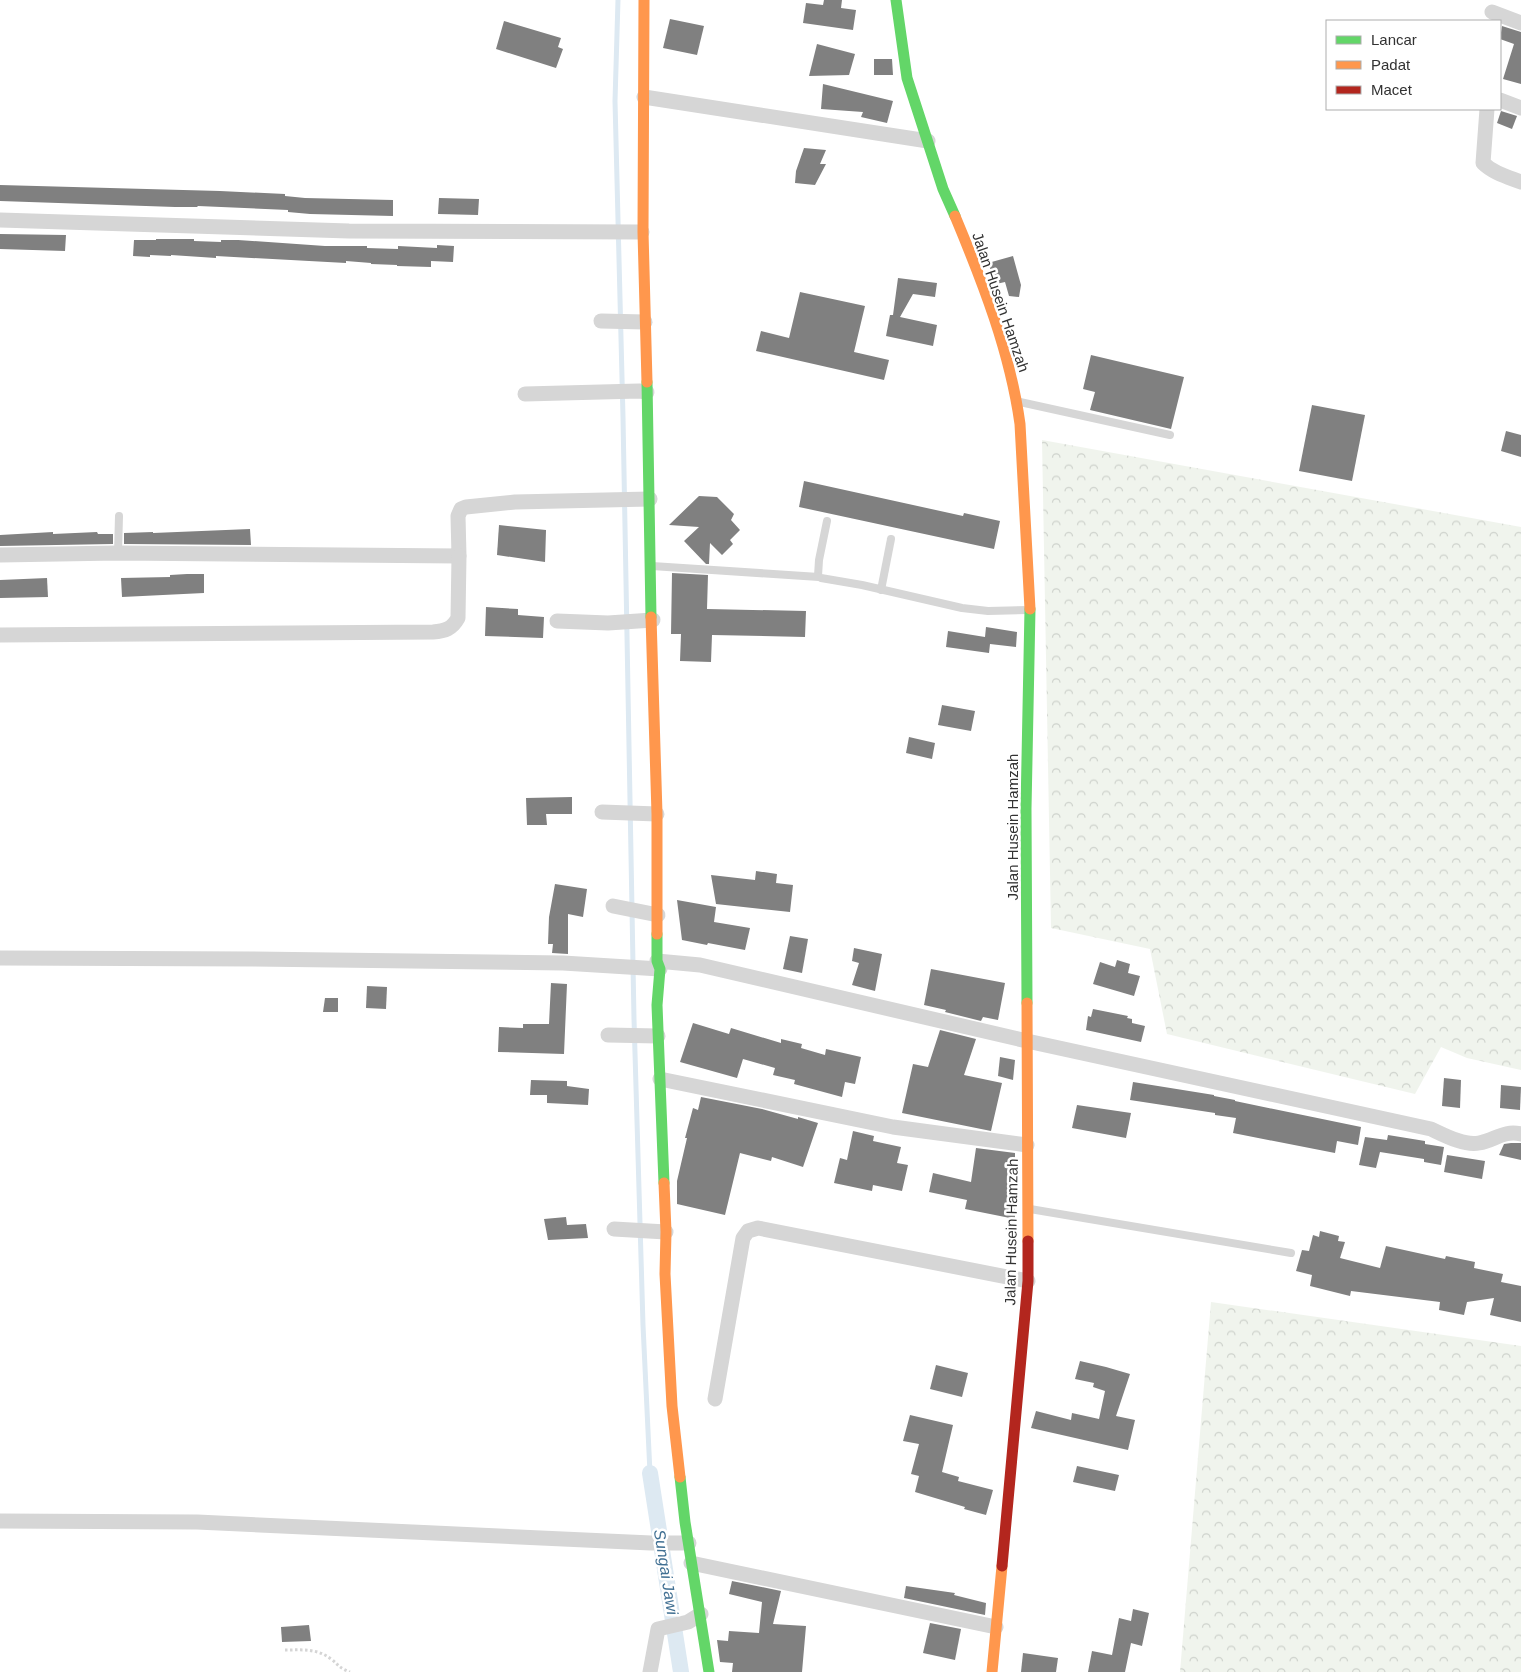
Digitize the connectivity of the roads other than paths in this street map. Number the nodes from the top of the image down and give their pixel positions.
1 (644, 0) edge
2 (896, 0) edge
3 (1492, 11) edge
4 (1521, 22) edge
5 (644, 97) junction
6 (1501, 100) edge
7 (1521, 108) edge
8 (1486, 110) edge
9 (928, 141) junction
10 (1521, 182) edge
11 (0, 220) edge
12 (642, 232) junction
13 (602, 321) dead end
14 (638, 321) junction
15 (643, 392) junction
16 (525, 394) dead end
17 (1017, 402) junction
18 (1170, 434) dead end
19 (643, 500) junction
20 (118, 516) dead end
21 (828, 521) dead end
22 (891, 539) dead end
23 (118, 553) junction
24 (0, 556) edge
25 (459, 556) junction
26 (650, 566) junction
27 (819, 577) junction
28 (881, 590) junction
29 (1030, 610) junction
30 (557, 621) dead end
31 (648, 621) junction
32 (0, 635) edge
33 (607, 813) dead end
34 (654, 814) junction
35 (619, 908) dead end
36 (655, 914) junction
37 (0, 958) edge
38 (655, 966) junction
39 (613, 1035) dead end
40 (653, 1036) junction
41 (1027, 1041) junction
42 (660, 1079) junction
43 (1521, 1134) edge
44 (1027, 1145) junction
45 (1028, 1209) junction
46 (620, 1230) dead end
47 (662, 1232) junction
48 (1291, 1254) dead end
49 (1028, 1281) junction
50 (715, 1399) dead end
51 (0, 1521) edge
52 (685, 1544) junction
53 (691, 1563) junction
54 (694, 1618) junction
55 (996, 1627) junction
56 (650, 1672) edge
57 (709, 1672) edge
58 (992, 1672) edge

1 - 5 street
2 - 9 street, Jalan Husein Hamzah
3 - 4 street
5 - 9 street
5 - 12 street
6 - 7 street
8 - 10 street
9 - 17 street, Jalan Husein Hamzah
11 - 12 street
12 - 14 street
13 - 14 street
14 - 15 street
15 - 16 street
15 - 19 street
17 - 18 lane
17 - 29 street, Jalan Husein Hamzah
19 - 25 street
19 - 26 street
20 - 23 lane
21 - 27 lane
22 - 28 lane
23 - 24 street
23 - 25 street
25 - 32 street
26 - 27 lane
26 - 31 street
27 - 28 lane
28 - 29 lane
29 - 41 street, Jalan Husein Hamzah
30 - 31 street
31 - 34 street
33 - 34 street
34 - 36 street
35 - 36 street
36 - 38 street
37 - 38 street
38 - 40 street
38 - 41 street
39 - 40 street
40 - 42 street
41 - 43 street
41 - 44 street, Jalan Husein Hamzah
42 - 44 street
42 - 47 street
44 - 45 street, Jalan Husein Hamzah
45 - 48 lane
45 - 49 street, Jalan Husein Hamzah
46 - 47 street
47 - 52 street
49 - 50 street
49 - 55 street, Jalan Husein Hamzah
51 - 52 street
52 - 53 street
53 - 54 street
53 - 55 street
54 - 56 street
54 - 57 street
55 - 58 street, Jalan Husein Hamzah

